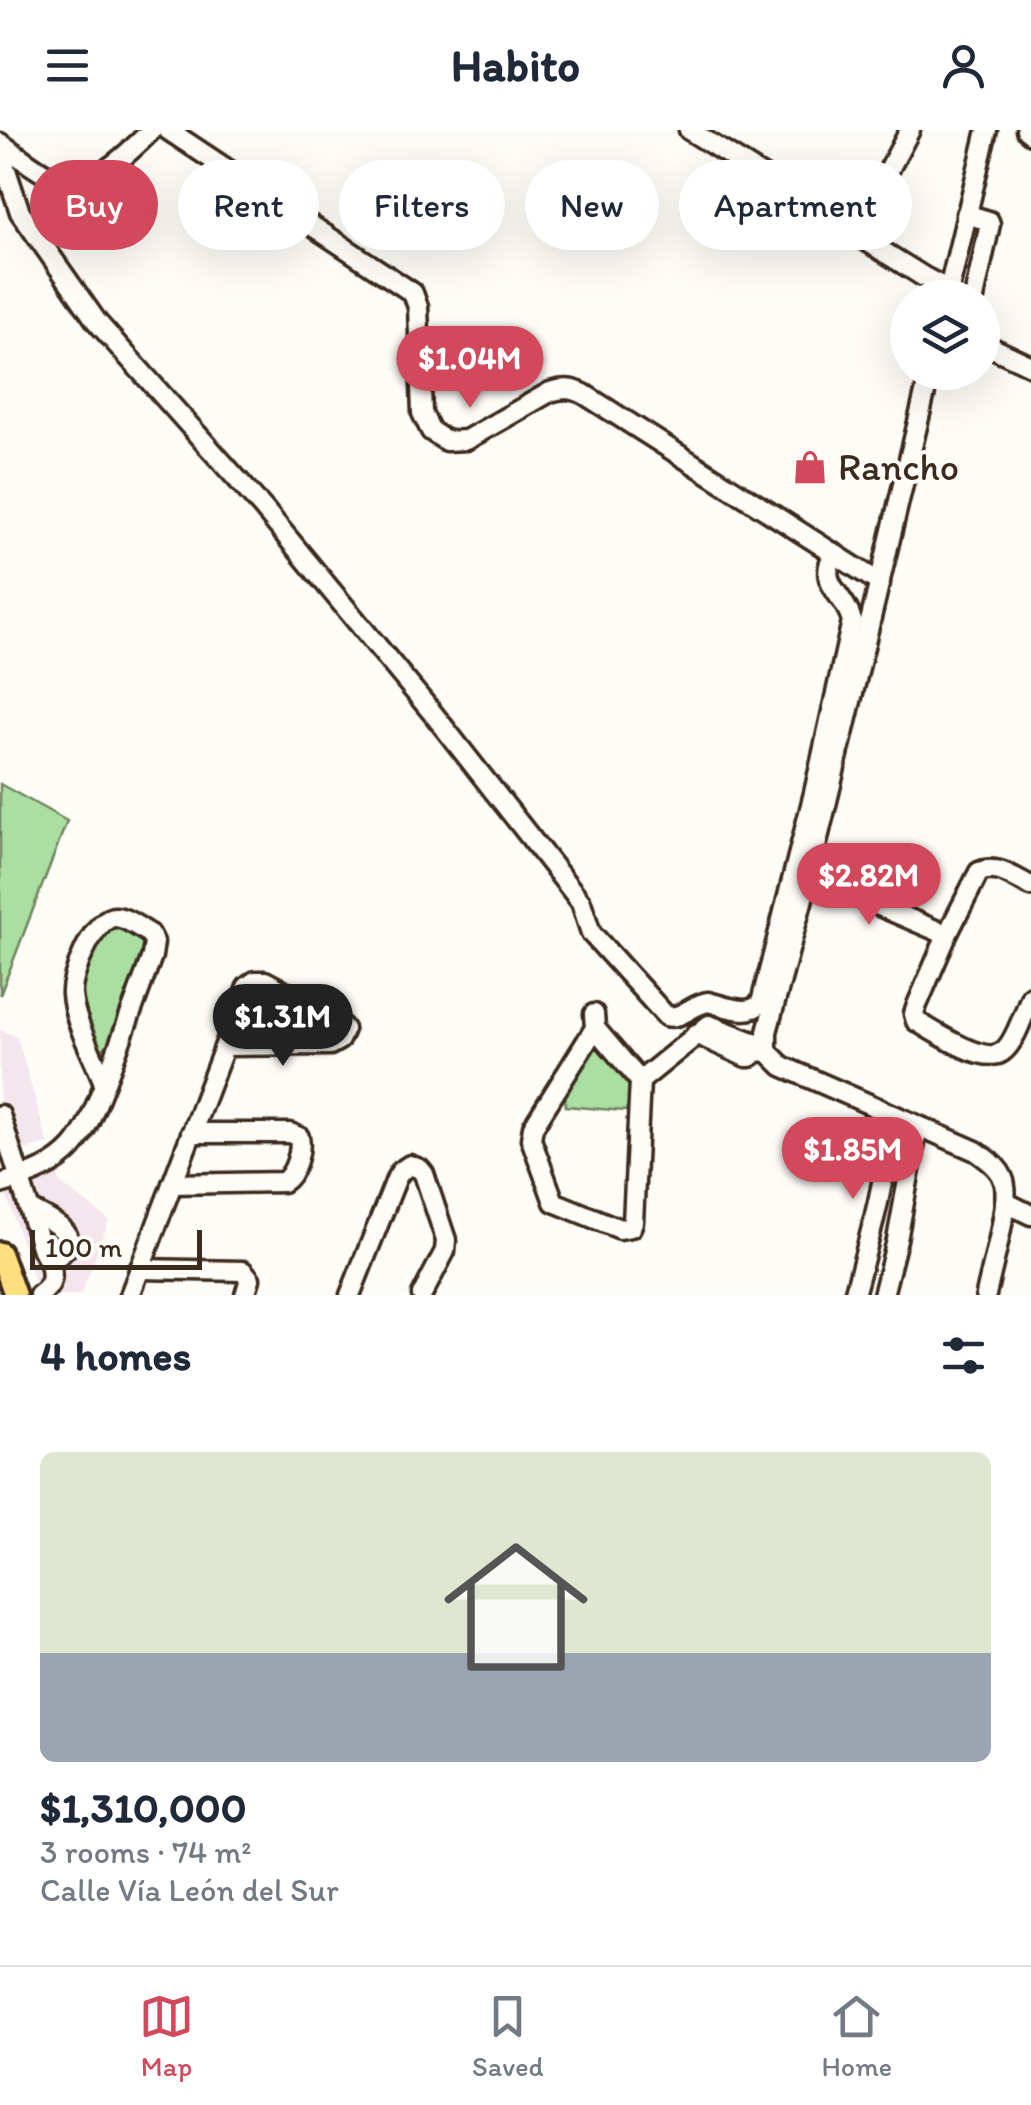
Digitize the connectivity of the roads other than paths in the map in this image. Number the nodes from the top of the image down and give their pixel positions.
1 (152, 130) edge
2 (168, 130) edge
3 (689, 130) edge
4 (910, 130) edge
5 (987, 130) edge
6 (0, 143) edge
7 (0, 152) edge
8 (737, 160) edge
9 (894, 160) edge
10 (966, 214) junction
11 (881, 250) edge
12 (928, 280) edge
13 (947, 280) edge
14 (978, 280) edge
15 (1000, 351) edge
16 (1031, 366) edge
17 (926, 390) edge
18 (834, 554) junction
19 (880, 582) junction
20 (809, 876) junction
21 (1031, 886) edge
22 (947, 935) junction
23 (1031, 996) edge
24 (225, 1046) junction
25 (762, 1051) junction
26 (640, 1081) junction
27 (104, 1083) junction
28 (0, 1114) edge
29 (892, 1114) junction
30 (918, 1126) junction
31 (191, 1134) junction
32 (13, 1172) edge
33 (0, 1184) edge
34 (172, 1184) junction
35 (1005, 1202) junction
36 (32, 1210) junction
37 (1031, 1216) edge
38 (870, 1234) junction
39 (896, 1240) junction
40 (0, 1252) edge
41 (49, 1261) junction
42 (140, 1269) junction
43 (15, 1295) edge
44 (40, 1295) edge
45 (130, 1295) edge
46 (245, 1295) edge
47 (350, 1295) edge
48 (422, 1295) edge
49 (854, 1295) edge
50 (882, 1295) edge
51 (986, 1295) edge

1 - 6 street
2 - 18 street
3 - 8 street
4 - 9 street
5 - 10 street
7 - 18 street
10 - 13 street
10 - 14 street
11 - 12 street
15 - 16 street
17 - 19 street
18 - 19 street
19 - 20 street
20 - 22 street
20 - 25 street
21 - 22 street
22 - 23 street
24 - 24 street
24 - 31 street
25 - 26 street
25 - 29 street
26 - 26 street
27 - 27 street
27 - 32 street
28 - 32 street
29 - 30 street
29 - 38 street
30 - 35 street
30 - 39 street
31 - 34 street
31 - 34 street
32 - 33 street
32 - 36 street
34 - 42 street
35 - 37 street
35 - 51 street
36 - 41 street
36 - 41 street
38 - 39 street
38 - 49 street
39 - 50 street
40 - 43 main road
41 - 44 street
42 - 45 street
42 - 46 street
47 - 48 street

